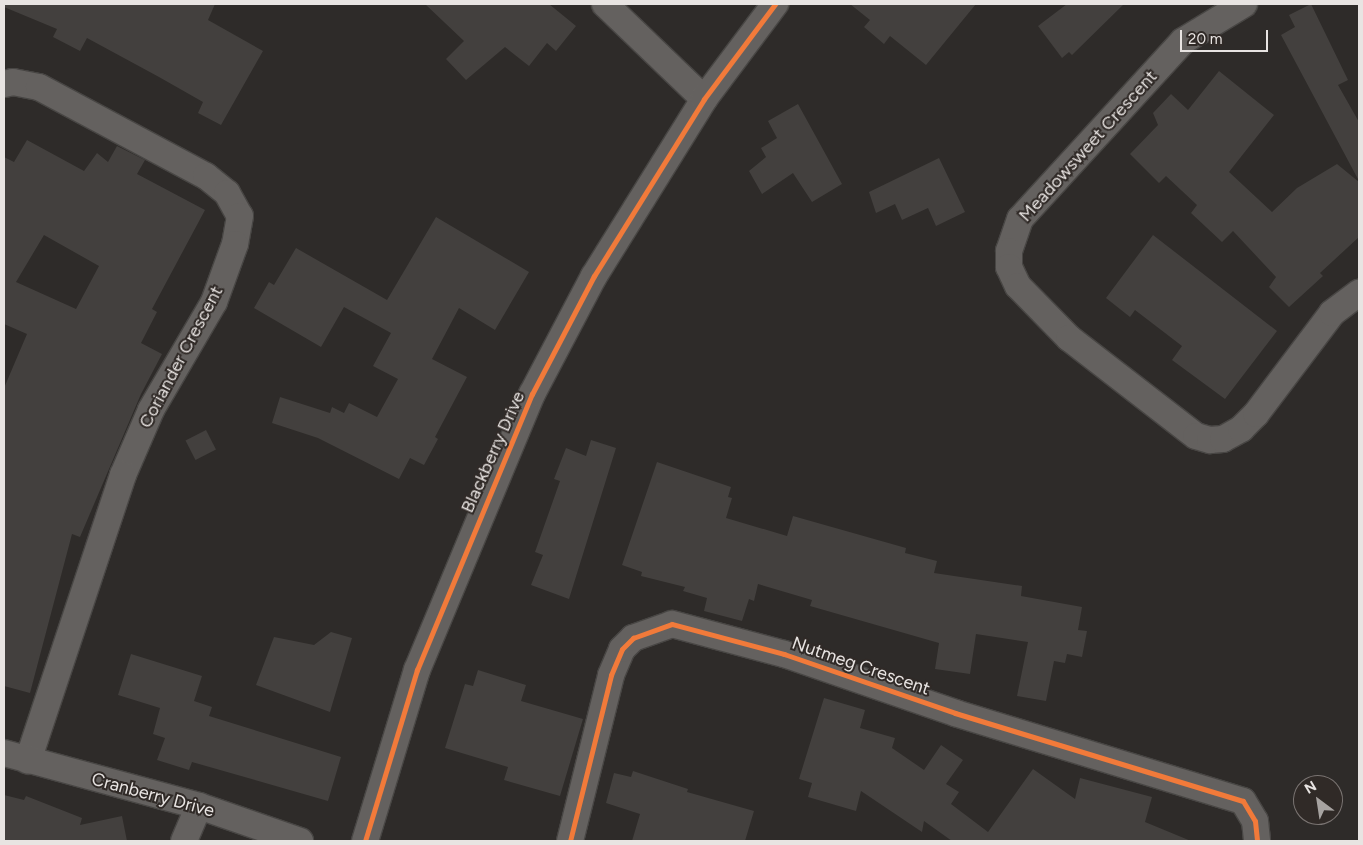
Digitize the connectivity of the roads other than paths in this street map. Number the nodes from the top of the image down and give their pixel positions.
1 (605, 4) edge
2 (775, 4) edge
3 (1244, 4) edge
4 (4, 84) edge
5 (704, 99) junction
6 (1359, 293) edge
7 (4, 753) edge
8 (28, 761) junction
9 (199, 806) junction
10 (184, 841) edge
11 (300, 841) edge
12 (365, 841) edge
13 (570, 841) edge
14 (1257, 841) edge

1 - 5 street
2 - 5 street, Blackberry Drive
3 - 6 street, Meadowsweet Crescent
4 - 8 street, Coriander Crescent
5 - 12 street, Blackberry Drive
7 - 8 street, Cranberry Drive
8 - 9 street, Cranberry Drive
9 - 10 street
9 - 11 street, Cranberry Drive
13 - 14 street, Nutmeg Crescent

